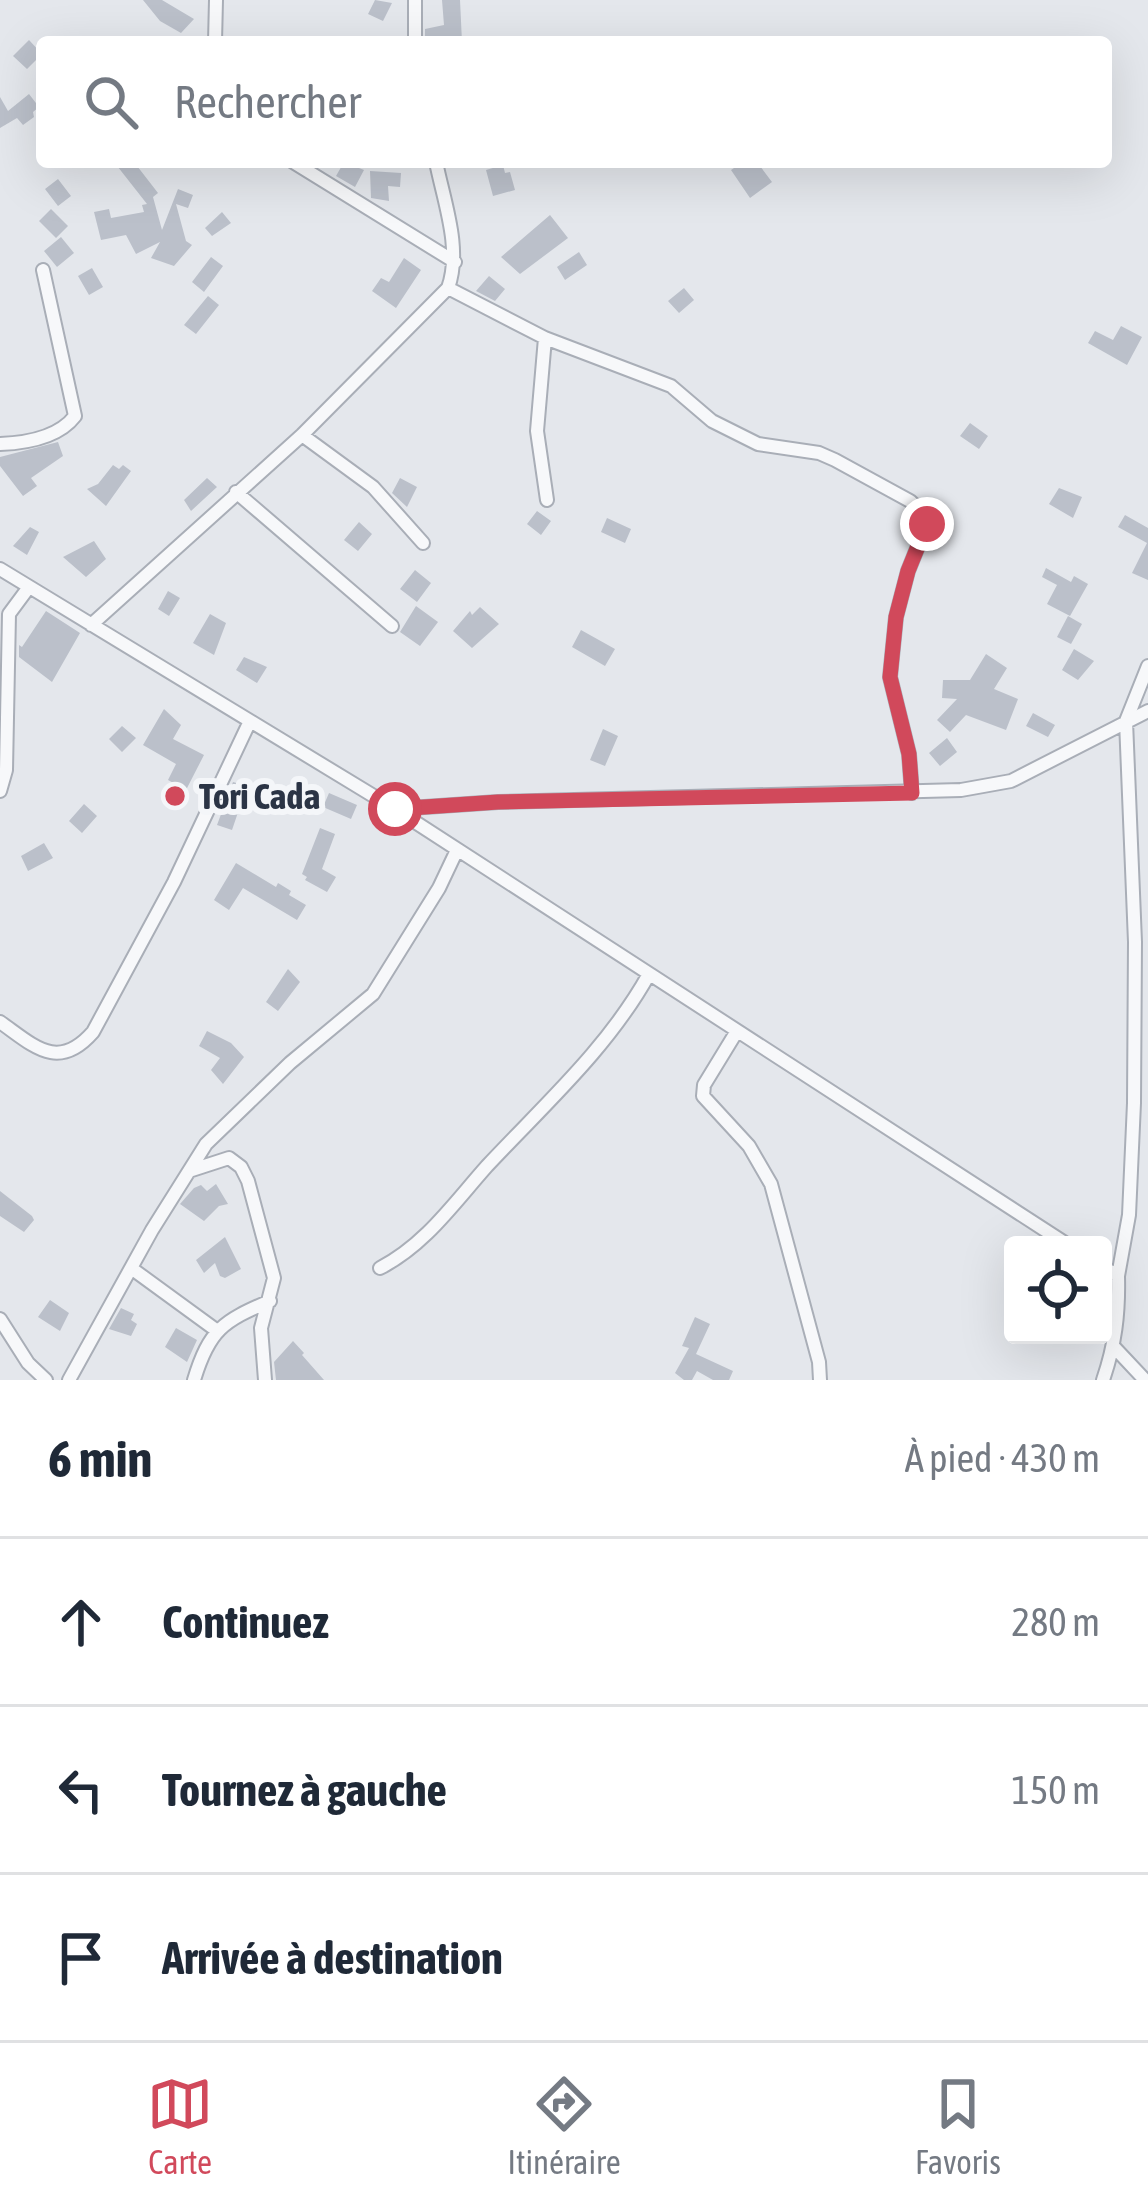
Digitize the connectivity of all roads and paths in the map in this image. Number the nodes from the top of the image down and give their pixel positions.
1 (216, 0) edge
2 (415, 0) edge
3 (215, 36) edge
4 (416, 36) edge
5 (303, 168) edge
6 (437, 168) edge
7 (455, 262) junction
8 (43, 270) dead end
9 (448, 288) junction
10 (545, 338) junction
11 (302, 435) junction
12 (0, 444) edge
13 (236, 492) junction
14 (547, 500) dead end
15 (423, 543) dead end
16 (0, 569) edge
17 (29, 586) junction
18 (91, 625) junction
19 (392, 626) dead end
20 (1148, 666) edge
21 (1148, 711) edge
22 (250, 721) junction
23 (1126, 721) junction
24 (0, 791) edge
25 (912, 793) junction
26 (395, 809) junction
27 (457, 850) junction
28 (649, 974) junction
29 (0, 1022) edge
30 (737, 1031) junction
31 (1141, 1104) edge
32 (188, 1172) junction
33 (1053, 1236) edge
34 (131, 1268) junction
35 (380, 1268) dead end
36 (1112, 1272) edge
37 (1118, 1276) junction
38 (270, 1301) junction
39 (0, 1319) edge
40 (216, 1330) junction
41 (1114, 1348) junction
42 (46, 1380) edge
43 (69, 1380) edge
44 (194, 1380) edge
45 (265, 1380) edge
46 (820, 1380) edge
47 (1103, 1380) edge
48 (1145, 1380) edge

1 - 3 street
2 - 4 street
5 - 7 street
6 - 7 street
7 - 9 street
8 - 12 street
9 - 10 street
9 - 11 street
10 - 14 street
10 - 25 street
11 - 13 street
11 - 15 street
13 - 18 street
13 - 19 street
16 - 17 street
17 - 18 street
17 - 24 street
18 - 22 street
20 - 23 street
21 - 23 street
22 - 26 street
22 - 29 street
23 - 25 street
23 - 31 street
25 - 26 street
26 - 27 street
27 - 28 street
27 - 32 street
28 - 30 street
28 - 35 street
30 - 33 street
30 - 46 street
31 - 37 street
32 - 34 street
32 - 38 street
34 - 40 street
34 - 43 street
36 - 37 street
37 - 41 street
38 - 40 street
38 - 45 street
39 - 42 street
40 - 44 street
41 - 47 street
41 - 48 street

